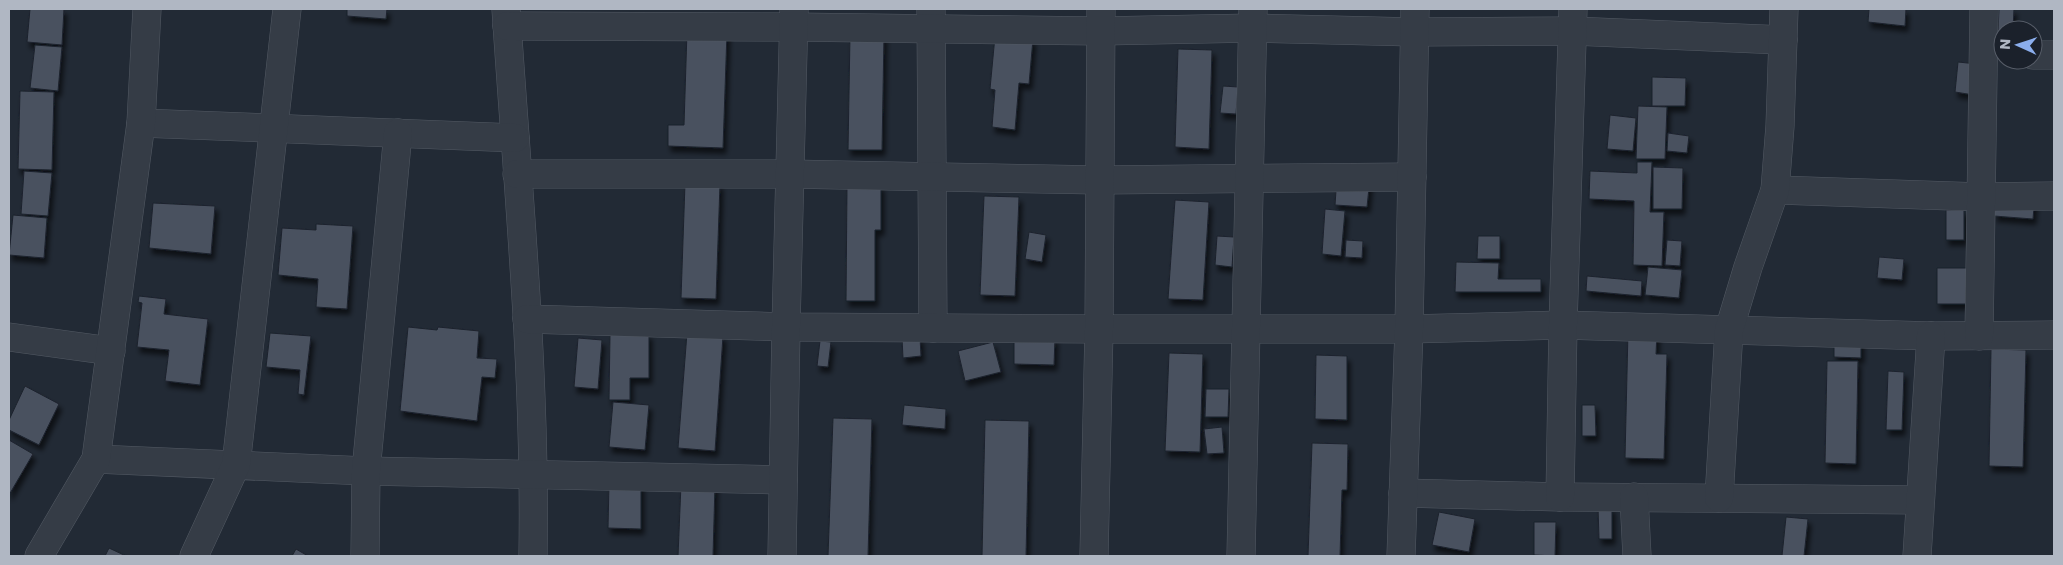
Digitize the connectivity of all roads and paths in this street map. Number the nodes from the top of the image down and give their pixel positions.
1 (147, 9) edge
2 (287, 9) edge
3 (1784, 9) edge
4 (1984, 9) edge
5 (506, 17) edge
6 (794, 18) edge
7 (1253, 18) edge
8 (931, 19) edge
9 (1101, 20) edge
10 (1415, 20) edge
11 (1573, 20) edge
12 (1783, 40) junction
13 (1993, 54) edge
14 (141, 123) junction
15 (274, 128) junction
16 (398, 133) junction
17 (515, 138) junction
18 (517, 174) junction
19 (789, 174) junction
20 (933, 177) junction
21 (1412, 177) junction
22 (1250, 178) junction
23 (1100, 180) junction
24 (1775, 190) junction
25 (2054, 196) edge
26 (1981, 197) junction
27 (527, 319) junction
28 (1563, 325) junction
29 (786, 327) junction
30 (933, 328) junction
31 (1099, 329) junction
32 (1247, 329) junction
33 (1409, 329) junction
34 (1729, 330) junction
35 (2054, 335) edge
36 (1931, 336) junction
37 (1979, 336) junction
38 (9, 337) edge
39 (111, 351) junction
40 (96, 459) junction
41 (236, 465) junction
42 (366, 471) junction
43 (534, 474) junction
44 (783, 480) junction
45 (1403, 493) junction
46 (1560, 497) junction
47 (1634, 497) junction
48 (1719, 498) junction
49 (1920, 500) junction
50 (40, 556) edge
51 (194, 556) edge
52 (365, 556) edge
53 (533, 556) edge
54 (782, 556) edge
55 (1094, 556) edge
56 (1241, 556) edge
57 (1401, 556) edge
58 (1637, 556) edge
59 (1917, 556) edge

1 - 14 street
2 - 15 street
3 - 12 street
4 - 13 street
5 - 6 street
5 - 17 street
6 - 8 street
6 - 19 street
7 - 9 street
7 - 10 street
7 - 22 street
8 - 9 street
8 - 20 street
9 - 23 street
10 - 11 street
10 - 21 street
11 - 12 street
11 - 28 street
12 - 24 street
13 - 26 street
14 - 15 street
14 - 39 street
15 - 16 street
15 - 41 street
16 - 17 street
16 - 42 street
17 - 18 street
18 - 19 street
18 - 27 street
19 - 20 street
19 - 29 street
20 - 23 street
20 - 30 street
21 - 22 street
21 - 33 street
22 - 23 street
22 - 32 street
23 - 31 street
24 - 26 street
24 - 34 street
25 - 26 street
26 - 37 street
27 - 29 street
27 - 43 street
28 - 33 street
28 - 34 street
28 - 46 street
29 - 30 street
29 - 44 street
30 - 31 street
31 - 32 street
31 - 55 street
32 - 33 street
32 - 56 street
33 - 45 street
34 - 36 street
34 - 48 street
35 - 37 street
36 - 37 street
36 - 49 street
38 - 39 street
39 - 40 street
40 - 41 street
40 - 50 street
41 - 42 street
41 - 51 street
42 - 43 street
42 - 52 street
43 - 44 street
43 - 53 street
44 - 54 street
45 - 46 street
45 - 57 street
46 - 47 street
47 - 48 street
47 - 58 street
48 - 49 street
49 - 59 street

